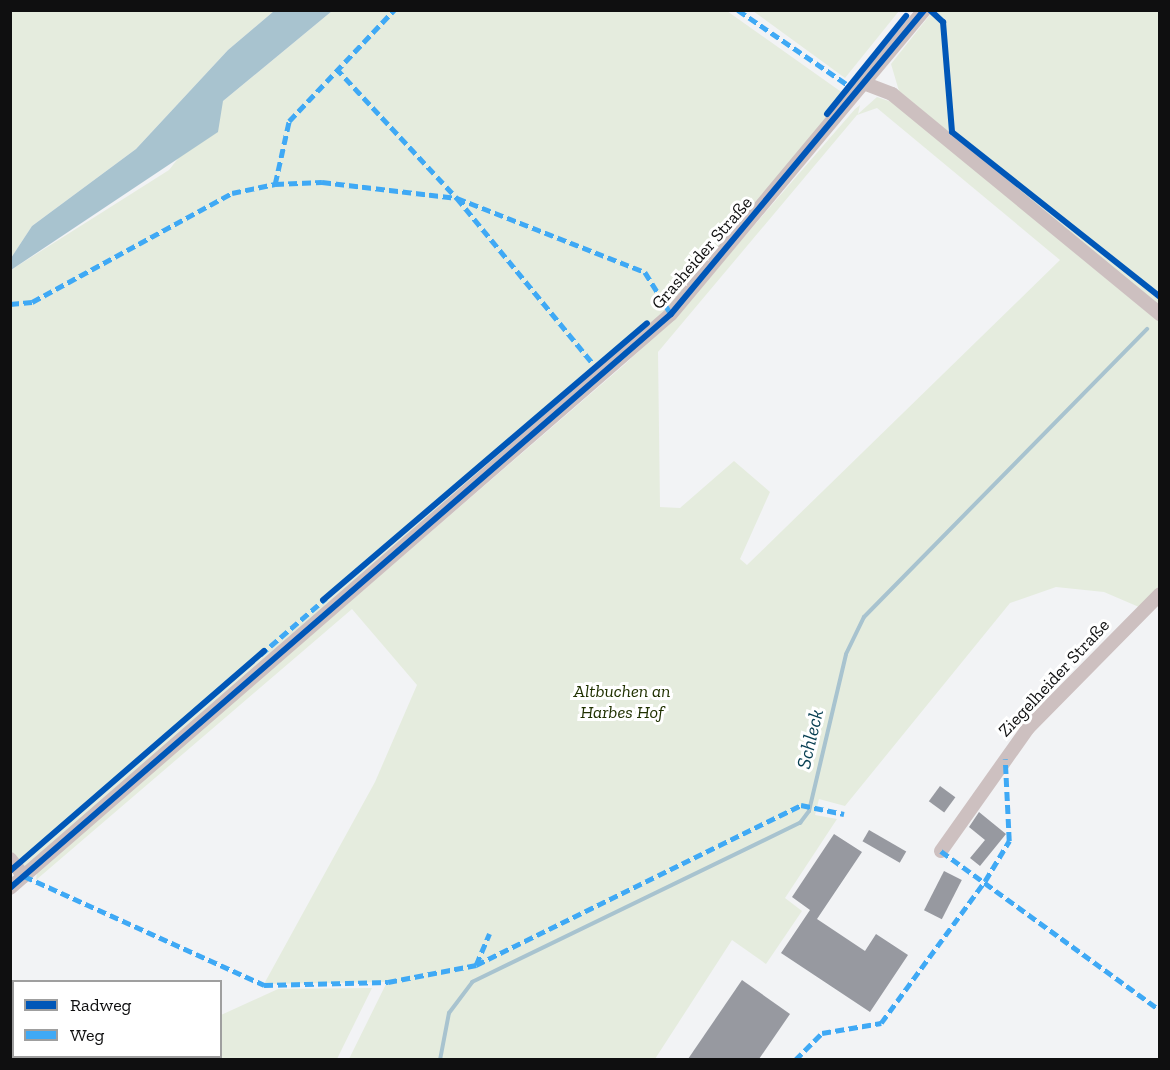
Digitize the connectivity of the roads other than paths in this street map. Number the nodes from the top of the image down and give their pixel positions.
1 (924, 10) edge
2 (866, 84) junction
3 (1156, 312) edge
4 (1160, 594) edge
5 (941, 851) dead end
6 (10, 859) edge
7 (24, 876) junction
8 (10, 888) edge

1 - 2 street, Grasheider Straße
2 - 3 street
2 - 7 street, Grasheider Straße
4 - 5 street, Ziegelheider Straße
6 - 7 street
7 - 8 street, Grasheider Straße

